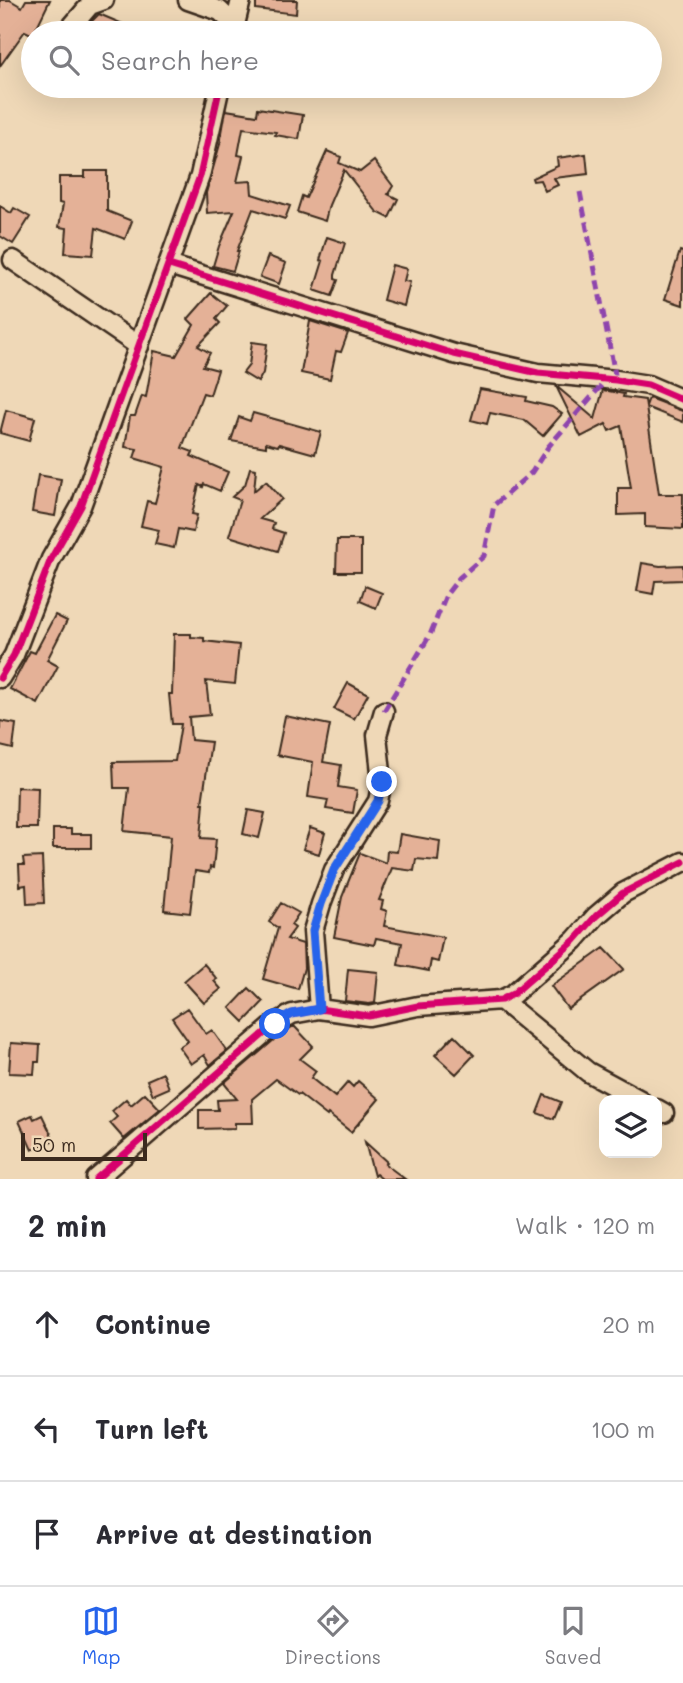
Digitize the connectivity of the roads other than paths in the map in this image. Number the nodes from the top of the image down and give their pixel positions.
1 (104, 0) edge
2 (188, 0) edge
3 (241, 0) edge
4 (76, 21) edge
5 (228, 21) edge
6 (236, 21) edge
7 (217, 98) edge
8 (13, 260) dead end
9 (169, 265) junction
10 (139, 346) junction
11 (683, 400) edge
12 (0, 678) edge
13 (384, 711) dead end
14 (683, 862) edge
15 (501, 1000) junction
16 (319, 1009) junction
17 (631, 1095) edge
18 (96, 1179) edge

1 - 4 street
2 - 5 street
3 - 6 street
7 - 9 street
8 - 10 street
9 - 10 street
9 - 11 street
10 - 12 street
13 - 16 street
14 - 15 street
15 - 16 street
15 - 17 street
16 - 18 street

